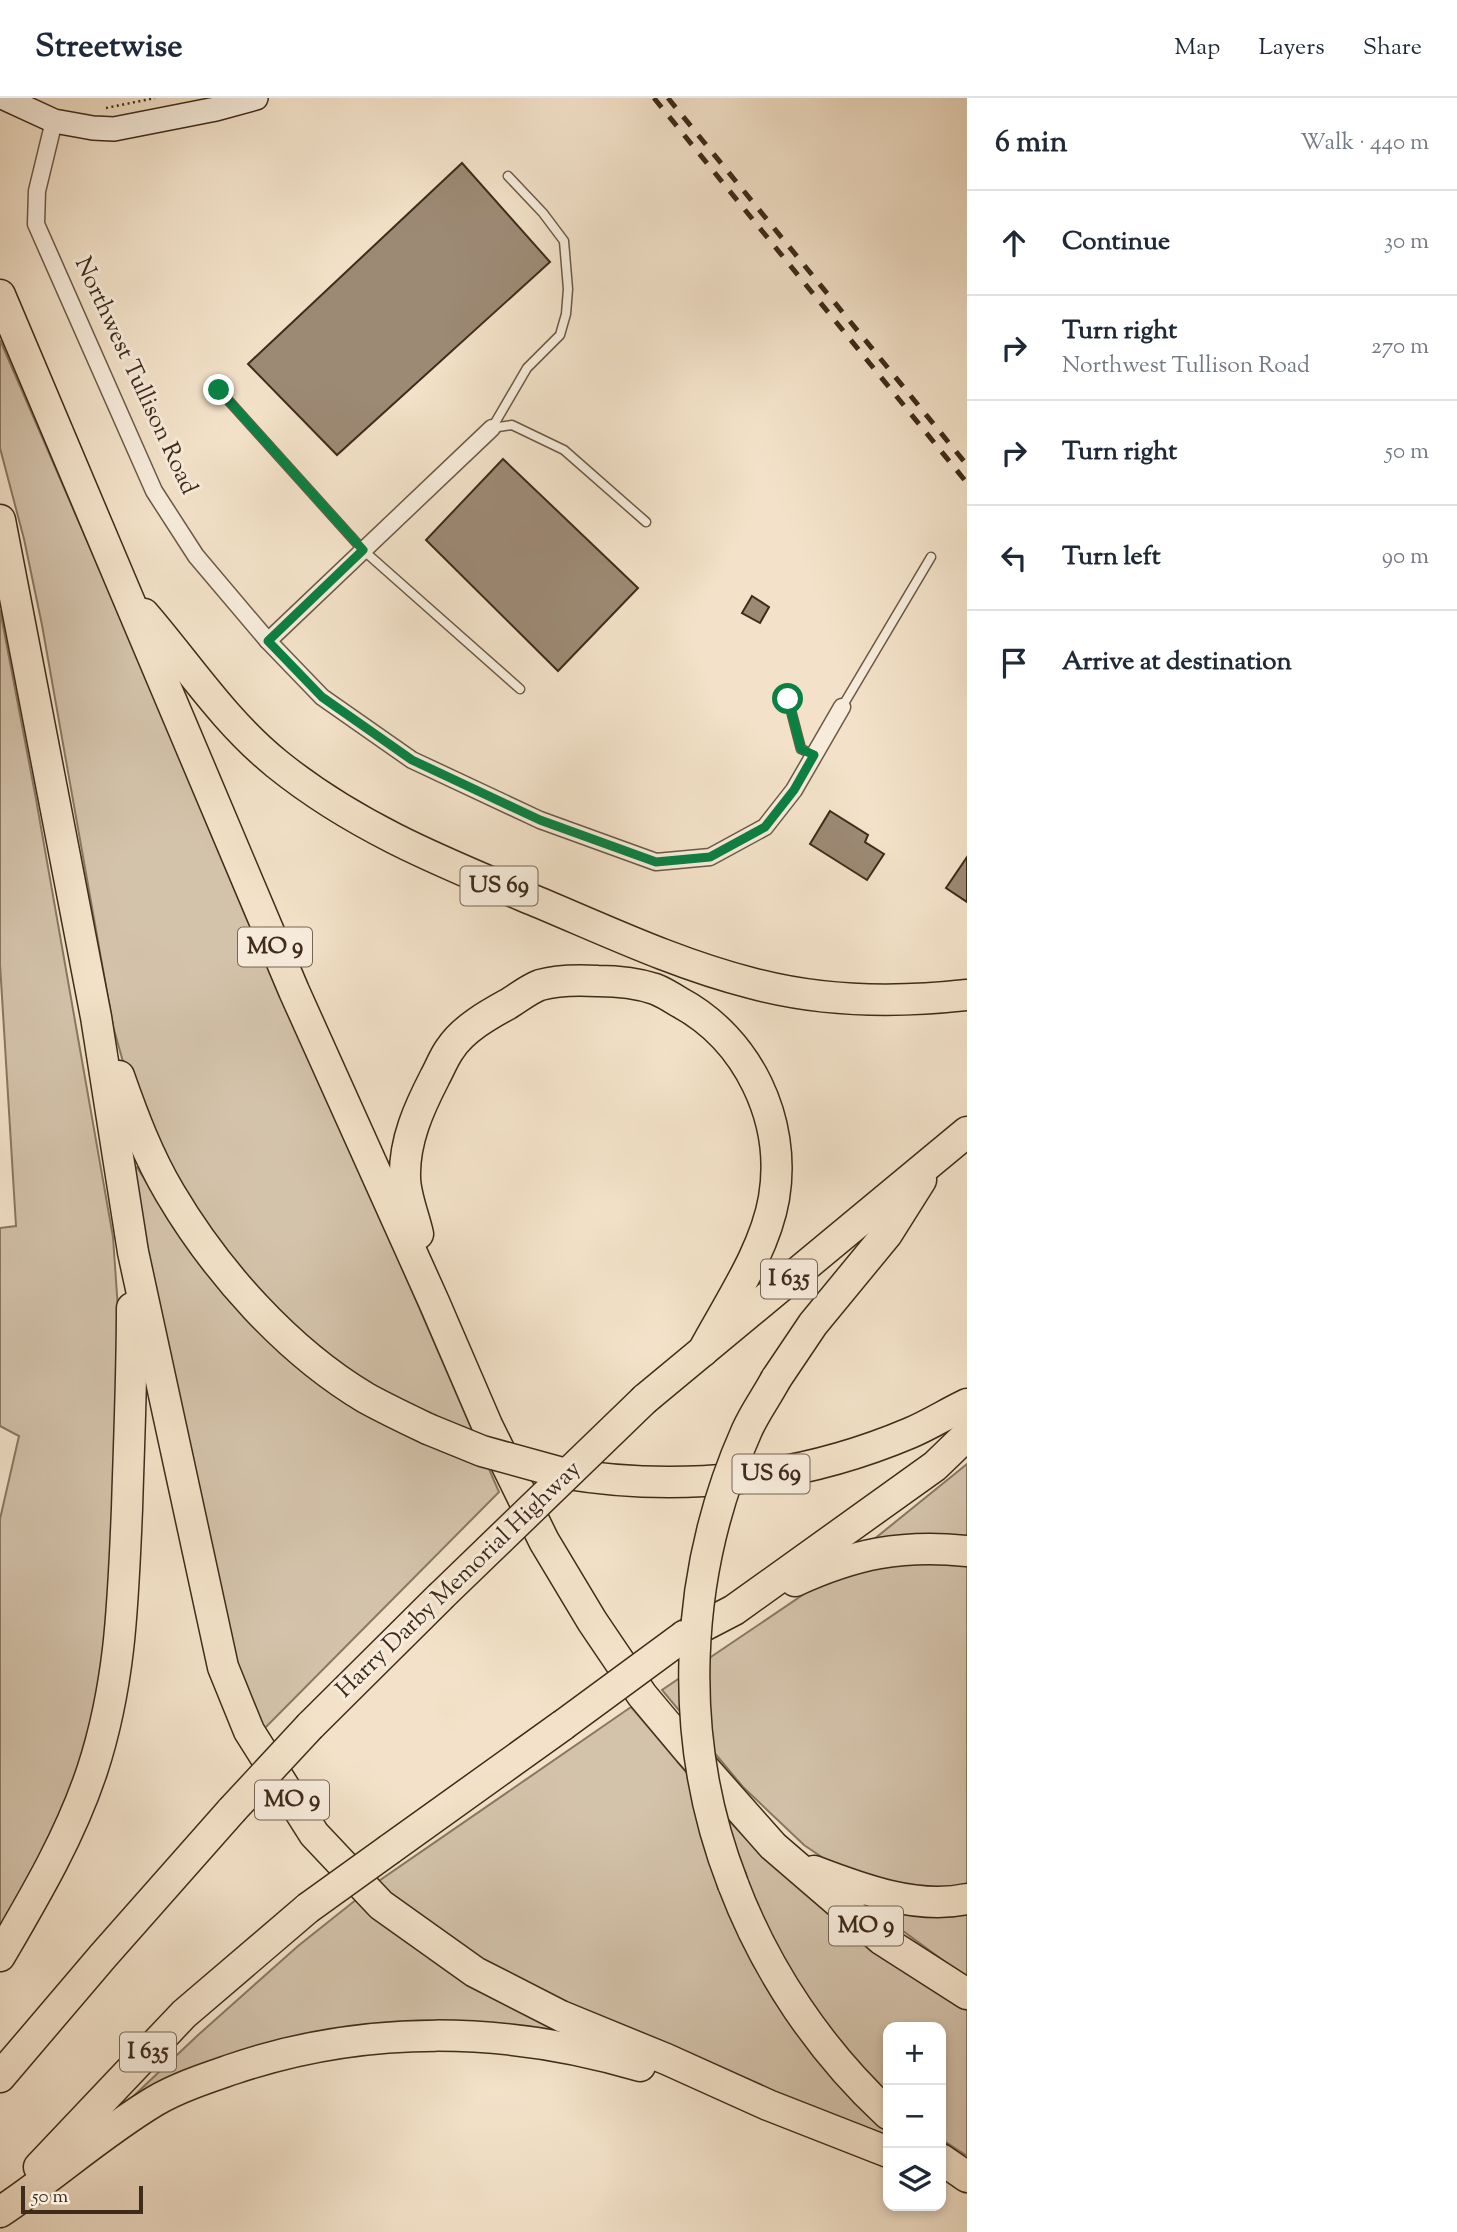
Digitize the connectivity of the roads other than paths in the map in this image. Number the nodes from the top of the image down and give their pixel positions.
1 (4, 98) edge
2 (256, 98) edge
3 (54, 121) junction
4 (508, 176) dead end
5 (0, 295) edge
6 (219, 390) dead end
7 (492, 428) junction
8 (0, 520) edge
9 (646, 522) dead end
10 (363, 550) junction
11 (931, 557) dead end
12 (123, 590) junction
13 (268, 641) junction
14 (520, 689) dead end
15 (788, 699) dead end
16 (842, 707) joint
17 (814, 755) junction
18 (967, 995) edge
19 (96, 1017) junction
20 (967, 1132) edge
21 (934, 1159) junction
22 (133, 1252) junction
23 (434, 1302) junction
24 (703, 1351) junction
25 (967, 1404) edge
26 (967, 1435) edge
27 (967, 1551) edge
28 (734, 1610) junction
29 (774, 1846) junction
30 (967, 1899) edge
31 (0, 1956) edge
32 (967, 1994) edge
33 (0, 2077) edge
34 (768, 2105) junction
35 (883, 2109) edge
36 (883, 2150) edge
37 (946, 2162) edge
38 (946, 2174) edge
39 (967, 2176) edge
40 (967, 2183) edge
41 (0, 2210) edge

1 - 3 street
2 - 3 street
3 - 13 street, Northwest Tullison Road
4 - 7 lane
5 - 12 highway, MO 9
6 - 10 lane
7 - 9 lane
7 - 10 street
8 - 19 highway, MO 9
10 - 13 street
10 - 14 lane
11 - 16 lane
12 - 18 highway, US 69
12 - 23 highway, MO 9
13 - 17 street, Northwest Tullison Road
15 - 17 lane
16 - 17 street, Northwest Tullison Road
19 - 22 highway, MO 9
19 - 25 highway, US 69, bridge
20 - 21 highway, Harry Darby Memorial Highway / I 635
21 - 24 highway, Harry Darby Memorial Highway / I 635
21 - 35 highway, bridge
22 - 31 highway
22 - 34 highway, MO 9
23 - 24 highway
23 - 29 highway, MO 9
24 - 33 highway, Harry Darby Memorial Highway / I 635, bridge
26 - 28 highway, I 635
27 - 28 highway
28 - 41 highway, I 635, bridge
29 - 30 highway
29 - 32 highway, MO 9
34 - 36 highway, MO 9
34 - 41 highway
37 - 39 highway
38 - 40 highway

